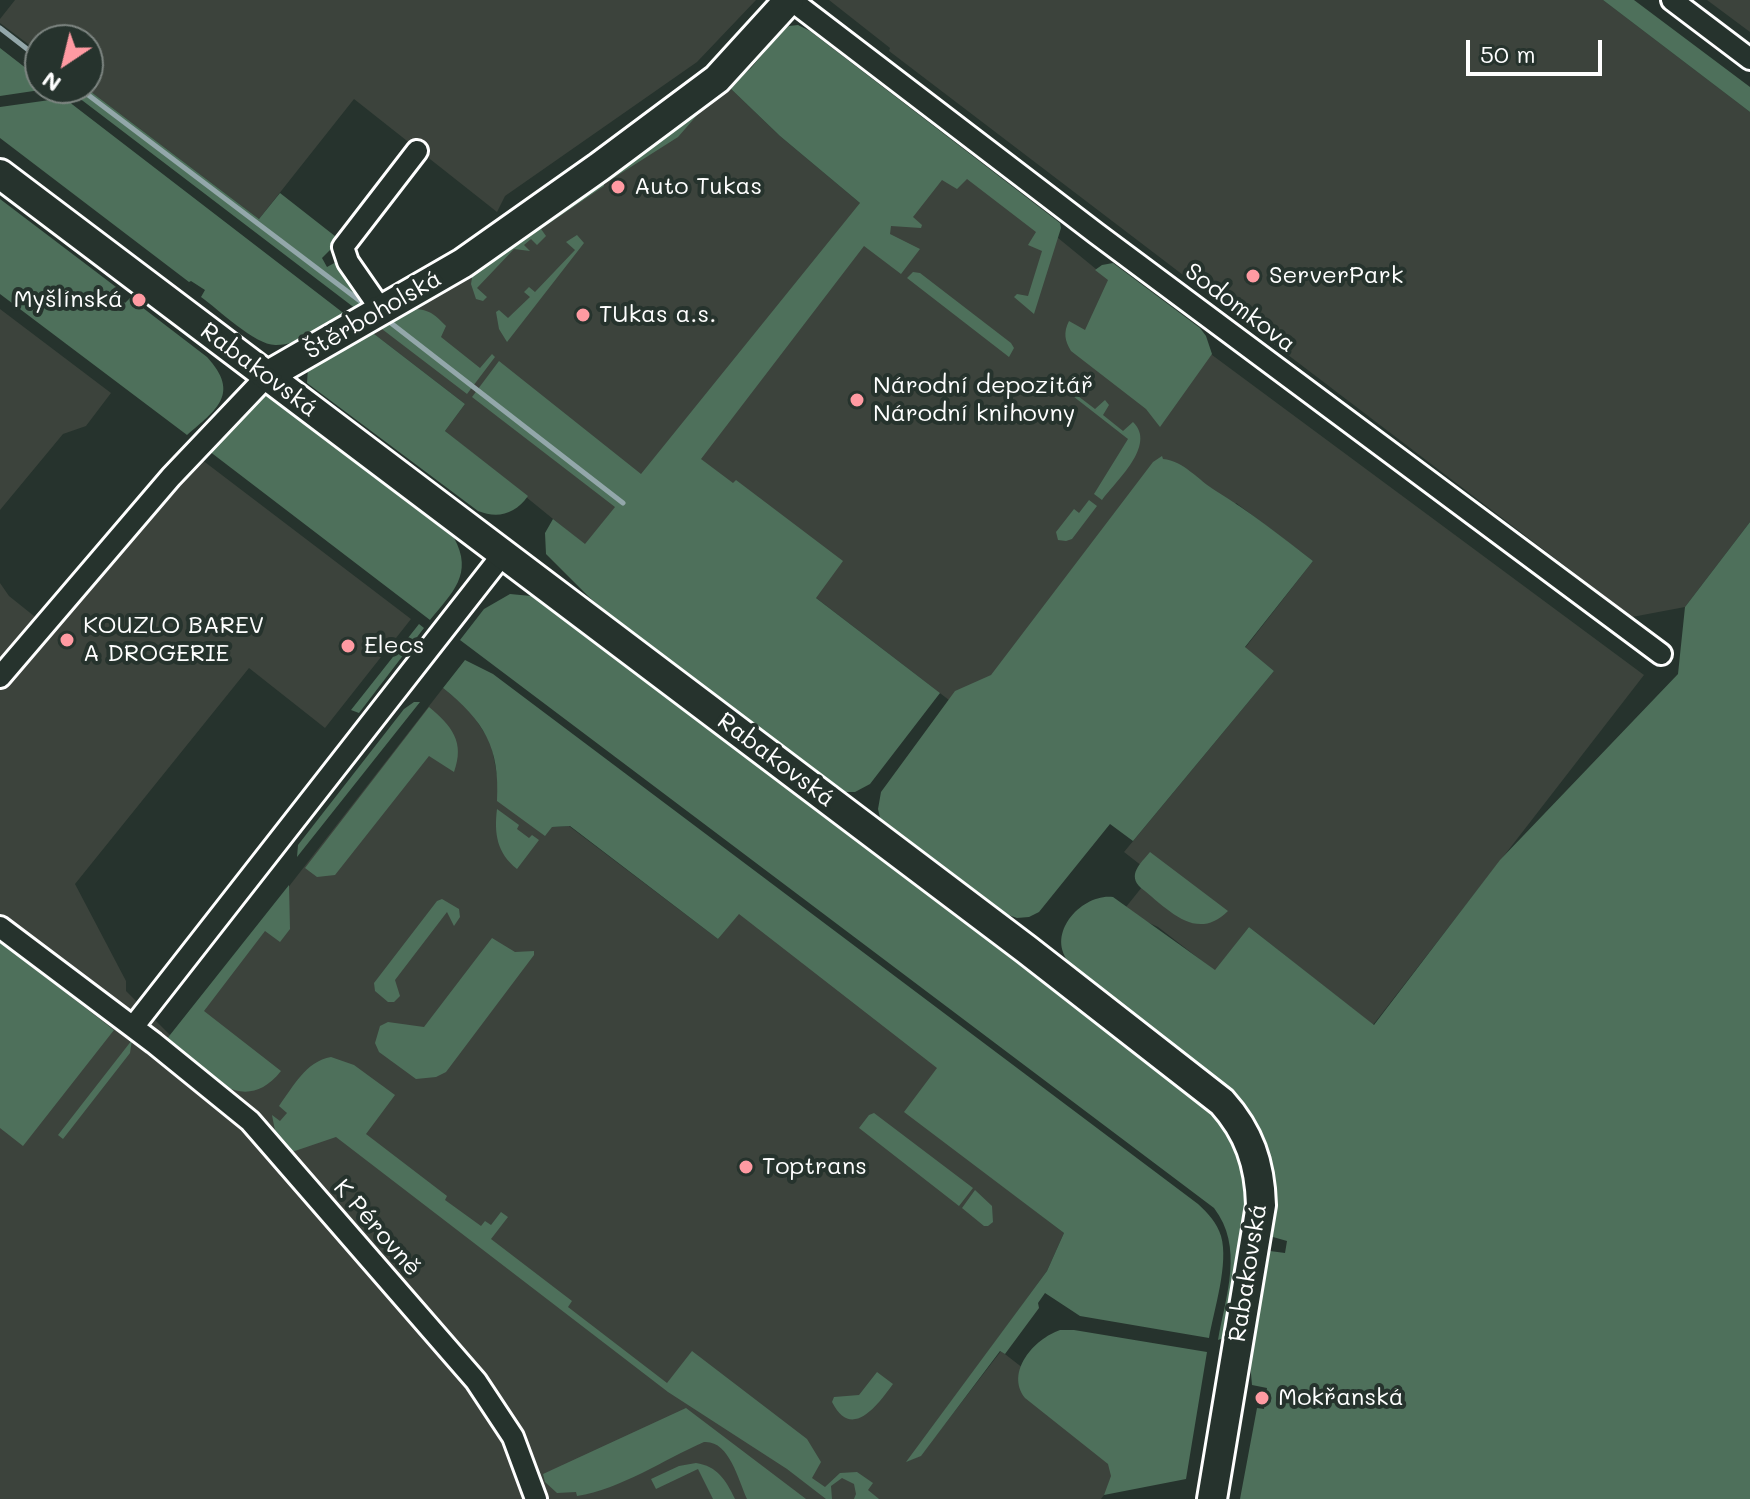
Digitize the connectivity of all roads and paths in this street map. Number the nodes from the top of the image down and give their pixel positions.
1 (790, 0) edge
2 (1672, 0) edge
3 (1750, 59) edge
4 (417, 151) dead end
5 (0, 174) edge
6 (382, 311) junction
7 (267, 376) junction
8 (503, 554) junction
9 (1661, 654) dead end
10 (0, 677) edge
11 (0, 927) edge
12 (133, 1027) junction
13 (536, 1499) edge
14 (1212, 1499) edge

1 - 6 main road, Štěrboholská
1 - 9 street, Sodomkova
2 - 3 street
4 - 6 street
5 - 7 main road, Rabakovská
6 - 7 main road, Štěrboholská
7 - 8 main road, Rabakovská
7 - 10 street, Štěrboholská
8 - 12 street
8 - 14 main road, Rabakovská
11 - 12 street, K Pérovně
12 - 13 street, K Pérovně

